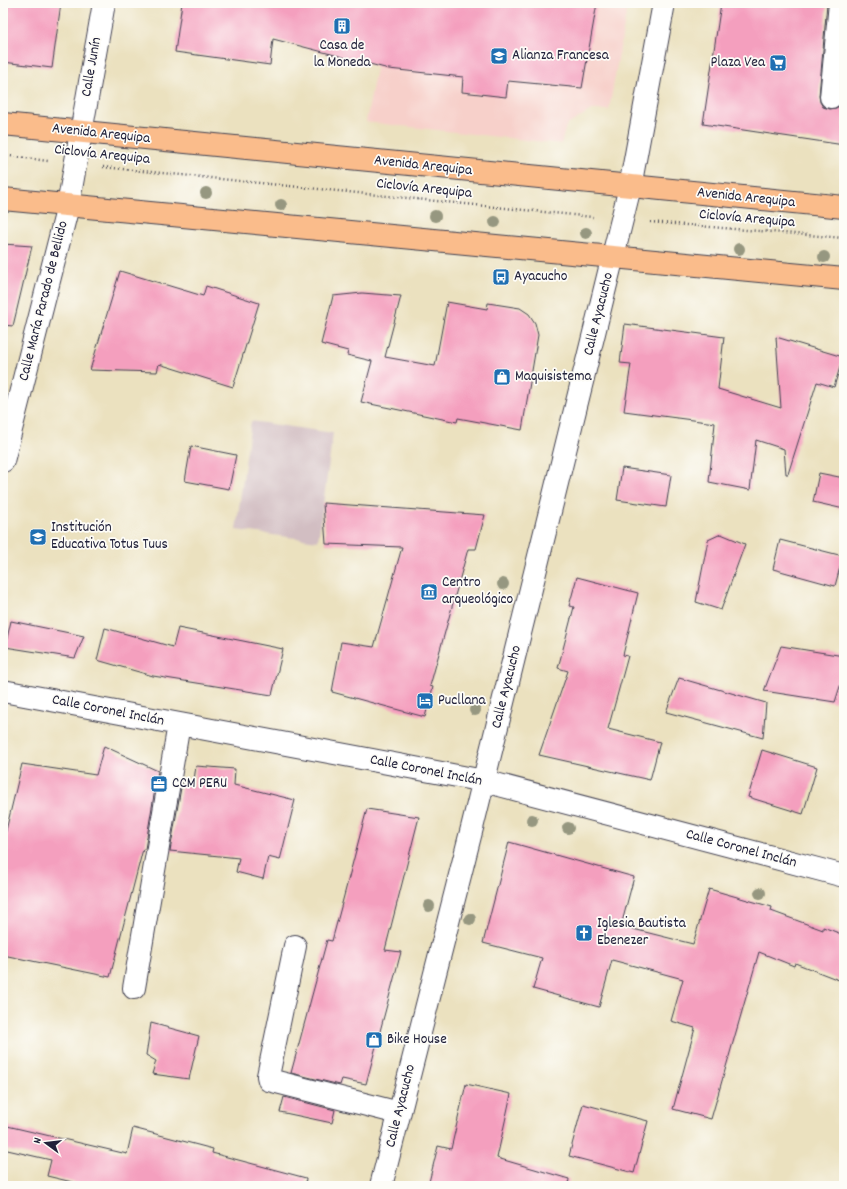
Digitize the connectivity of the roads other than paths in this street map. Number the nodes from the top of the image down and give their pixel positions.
1 (104, 3) edge
2 (664, 3) edge
3 (840, 3) edge
4 (831, 97) dead end
5 (3, 124) edge
6 (80, 132) junction
7 (75, 164) joint
8 (630, 187) junction
9 (3, 199) edge
10 (68, 206) junction
11 (844, 208) edge
12 (613, 256) junction
13 (844, 279) edge
14 (3, 461) edge
15 (3, 691) edge
16 (179, 724) junction
17 (484, 781) junction
18 (844, 876) edge
19 (295, 946) dead end
20 (134, 988) dead end
21 (399, 1113) junction
22 (382, 1186) edge

1 - 6 street, Calle Junín
2 - 8 street, Calle Ayacucho
3 - 4 street
5 - 6 main road, Avenida Arequipa
6 - 7 street, Calle Junín
6 - 8 main road, Avenida Arequipa
7 - 10 street, Calle María Parado de Bellido
8 - 11 main road, Avenida Arequipa
8 - 12 street, Calle Ayacucho
9 - 10 main road
10 - 12 main road
10 - 14 street, Calle María Parado de Bellido
12 - 13 main road
12 - 17 street, Calle Ayacucho
15 - 16 street, Calle Coronel Inclán
16 - 17 street, Calle Coronel Inclán
16 - 20 street
17 - 18 street, Calle Coronel Inclán
17 - 21 street, Calle Ayacucho
19 - 21 street
21 - 22 street, Calle Ayacucho

